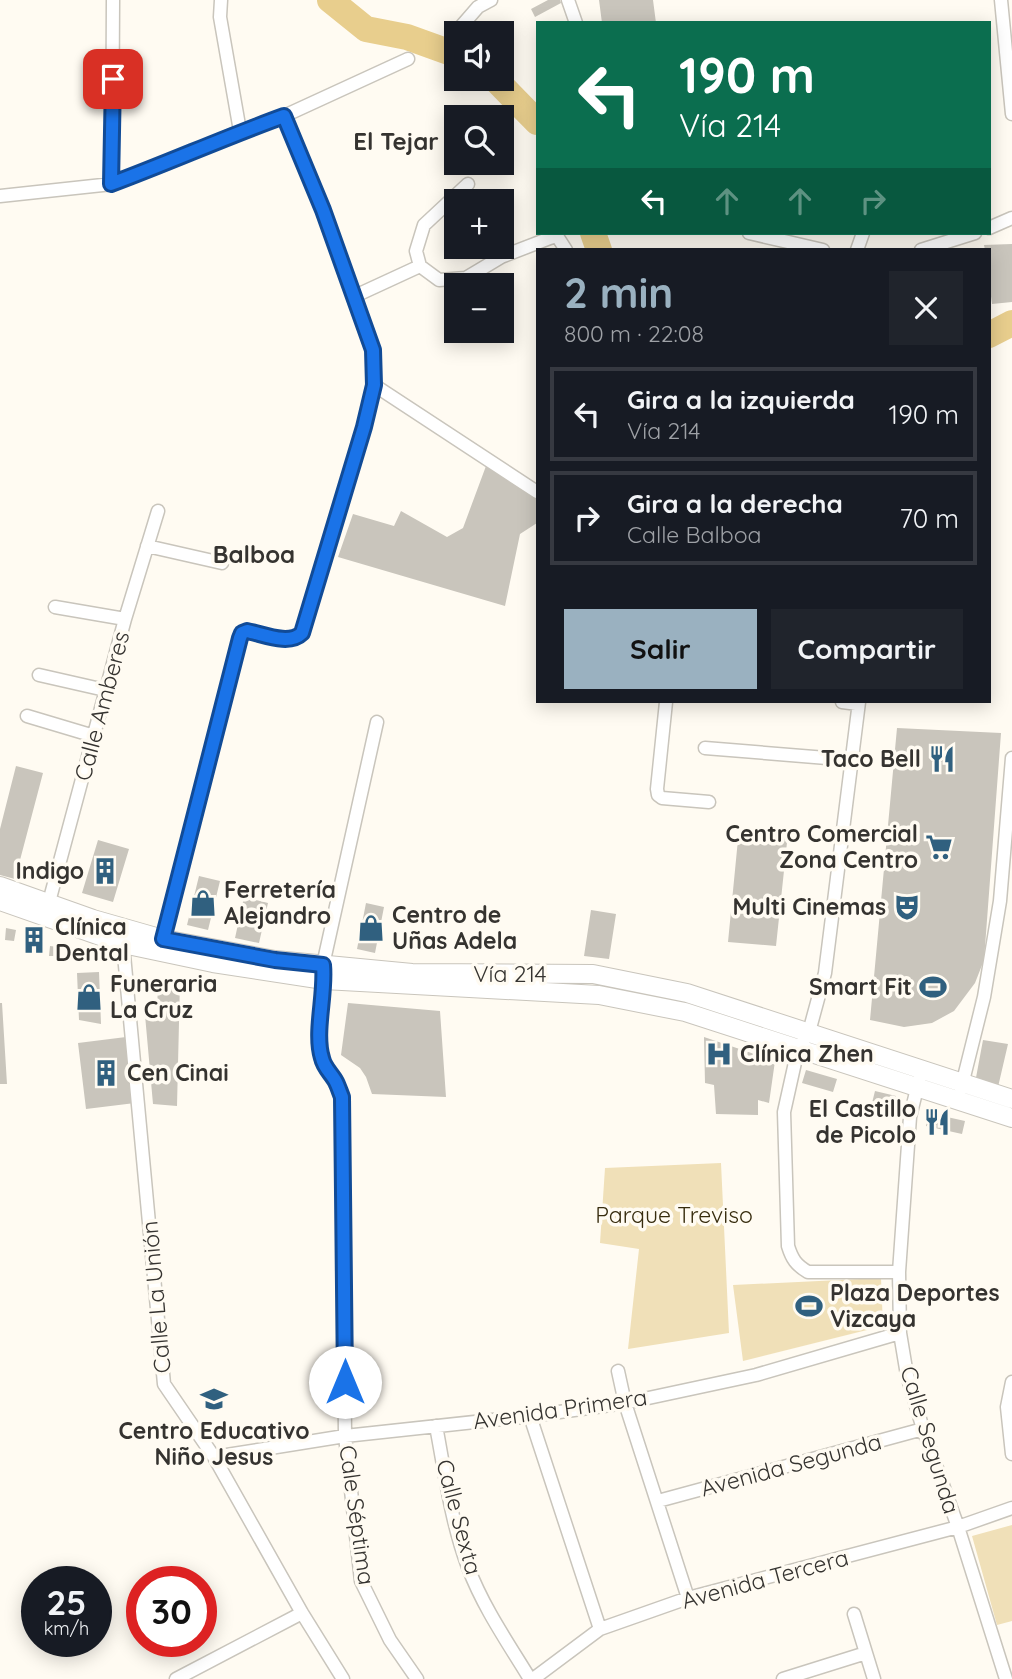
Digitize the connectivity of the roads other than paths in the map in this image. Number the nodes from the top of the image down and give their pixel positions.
1 (113, 0) edge
2 (220, 0) edge
3 (491, 0) edge
4 (568, 0) edge
5 (1001, 0) edge
6 (466, 21) edge
7 (575, 21) edge
8 (408, 59) dead end
9 (1012, 114) edge
10 (284, 116) junction
11 (240, 131) junction
12 (111, 184) junction
13 (468, 184) dead end
14 (0, 196) edge
15 (1012, 218) edge
16 (991, 227) edge
17 (758, 235) edge
18 (969, 235) edge
19 (565, 248) edge
20 (814, 248) edge
21 (927, 248) edge
22 (420, 266) junction
23 (355, 296) junction
24 (374, 385) junction
25 (536, 491) edge
26 (158, 511) dead end
27 (147, 546) junction
28 (222, 563) dead end
29 (55, 607) dead end
30 (125, 619) junction
31 (39, 675) dead end
32 (105, 690) junction
33 (666, 703) edge
34 (858, 703) edge
35 (27, 716) dead end
36 (377, 722) dead end
37 (94, 736) junction
38 (705, 748) dead end
39 (1012, 758) edge
40 (851, 760) junction
41 (709, 802) dead end
42 (0, 886) edge
43 (0, 901) edge
44 (49, 902) junction
45 (124, 944) junction
46 (161, 945) junction
47 (324, 972) junction
48 (809, 1032) junction
49 (798, 1049) junction
50 (922, 1070) junction
51 (917, 1088) junction
52 (960, 1092) junction
53 (1012, 1100) edge
54 (1012, 1118) edge
55 (899, 1272) junction
56 (900, 1333) junction
57 (618, 1371) dead end
58 (1012, 1382) edge
59 (625, 1403) junction
60 (530, 1416) junction
61 (436, 1426) junction
62 (923, 1429) junction
63 (345, 1436) junction
64 (1012, 1454) edge
65 (214, 1457) junction
66 (658, 1501) junction
67 (1012, 1508) edge
68 (958, 1527) junction
69 (688, 1598) junction
70 (302, 1613) junction
71 (854, 1614) dead end
72 (600, 1629) junction
73 (866, 1653) junction
74 (176, 1679) edge
75 (343, 1679) edge
76 (416, 1679) edge
77 (531, 1679) edge
78 (783, 1679) edge
79 (874, 1679) edge
80 (1006, 1679) edge

1 - 12 street
2 - 11 street
3 - 6 street
4 - 7 street
5 - 9 street
8 - 10 street
10 - 11 street
10 - 23 street
11 - 12 street
12 - 14 street
13 - 22 street
15 - 16 street
17 - 20 street
18 - 21 street
19 - 22 street
22 - 23 street
23 - 24 street
24 - 25 street
24 - 46 street
26 - 27 street, Calle Amberes
27 - 28 street
27 - 30 street, Calle Amberes
29 - 30 street
30 - 32 street, Calle Amberes
31 - 32 street
32 - 37 street, Calle Amberes
33 - 41 street
34 - 40 street
35 - 37 street
36 - 47 street, Cale Séptima
37 - 44 street, Calle Amberes
38 - 40 street
39 - 52 street
40 - 48 street
42 - 44 main road, Vía 214
43 - 45 main road, Vía 214
44 - 46 main road, Vía 214
45 - 46 main road, Vía 214
45 - 65 street, Calle La Unión
46 - 47 main road, Vía 214
47 - 48 main road, Vía 214
47 - 49 main road, Vía 214
47 - 63 street, Cale Séptima
48 - 49 street
48 - 50 main road, Vía 214
49 - 51 main road, Vía 214
49 - 55 street
50 - 51 street, Calle Segunda
50 - 52 main road, Vía 214
51 - 52 main road, Vía 214
51 - 55 street, Calle Segunda
52 - 53 main road, Vía 214
52 - 54 main road, Vía 214
55 - 56 street, Calle Segunda
56 - 59 street, Avenida Primera
56 - 62 street, Calle Segunda
57 - 59 street
58 - 64 street
59 - 60 street, Avenida Primera
59 - 66 street
60 - 61 street, Avenida Primera
60 - 72 street
61 - 63 street, Avenida Primera
61 - 77 street, Calle Sexta
62 - 66 street, Avenida Segunda
62 - 68 street, Calle Segunda
63 - 65 street, Avenida Primera
63 - 76 street, Cale Séptima
65 - 70 street, Calle La Unión
66 - 69 street
67 - 68 street, Avenida Tercera
68 - 69 street, Avenida Tercera
68 - 80 street, Calle Segunda
69 - 72 street, Avenida Tercera
70 - 74 street
70 - 75 street, Calle La Unión
71 - 73 street
72 - 77 street, Avenida Tercera
73 - 78 street
73 - 79 street

